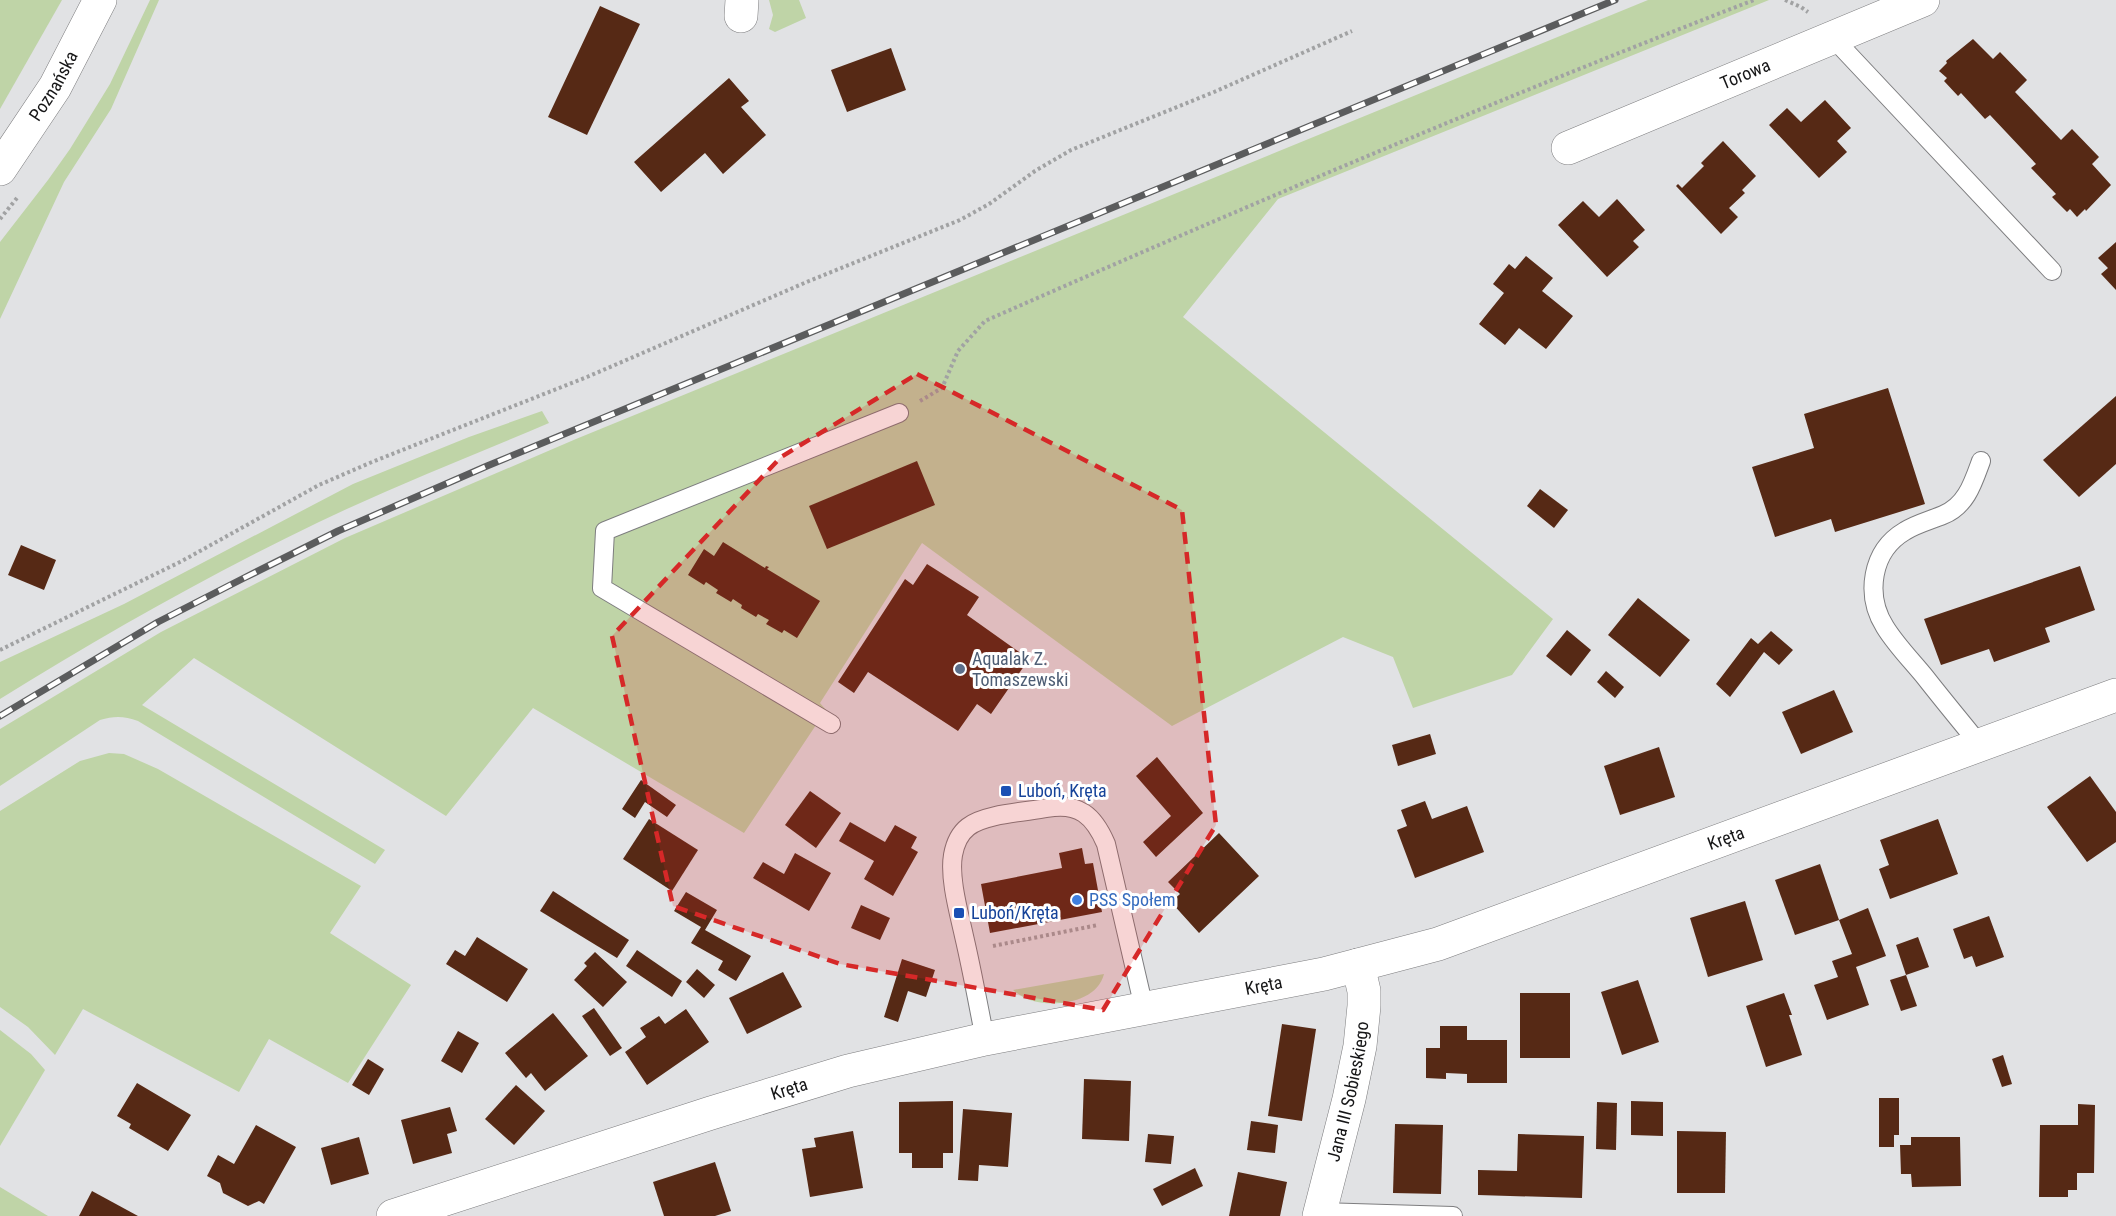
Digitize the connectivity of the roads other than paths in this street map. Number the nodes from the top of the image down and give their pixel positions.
1 (100, 0) edge
2 (1923, 0) edge
3 (1834, 39) junction
4 (1568, 148) dead end
5 (0, 169) edge
6 (2052, 271) dead end
7 (899, 413) road end
8 (1981, 461) dead end
9 (2116, 695) edge
10 (831, 724) dead end
11 (1980, 745) junction
12 (1358, 965) junction
13 (1144, 1008) junction
14 (986, 1039) junction
15 (1319, 1214) edge
16 (393, 1216) edge
17 (1453, 1216) edge

1 - 5 street, Poznańska
2 - 3 street, Torowa
3 - 4 street, Torowa
3 - 6 lane
7 - 10 lane
8 - 11 lane
9 - 11 street, Kręta
11 - 12 street, Kręta
12 - 13 street, Kręta
12 - 15 street, Jana III Sobieskiego
13 - 14 street, Kręta
13 - 14 lane
14 - 16 street, Kręta
15 - 17 lane

